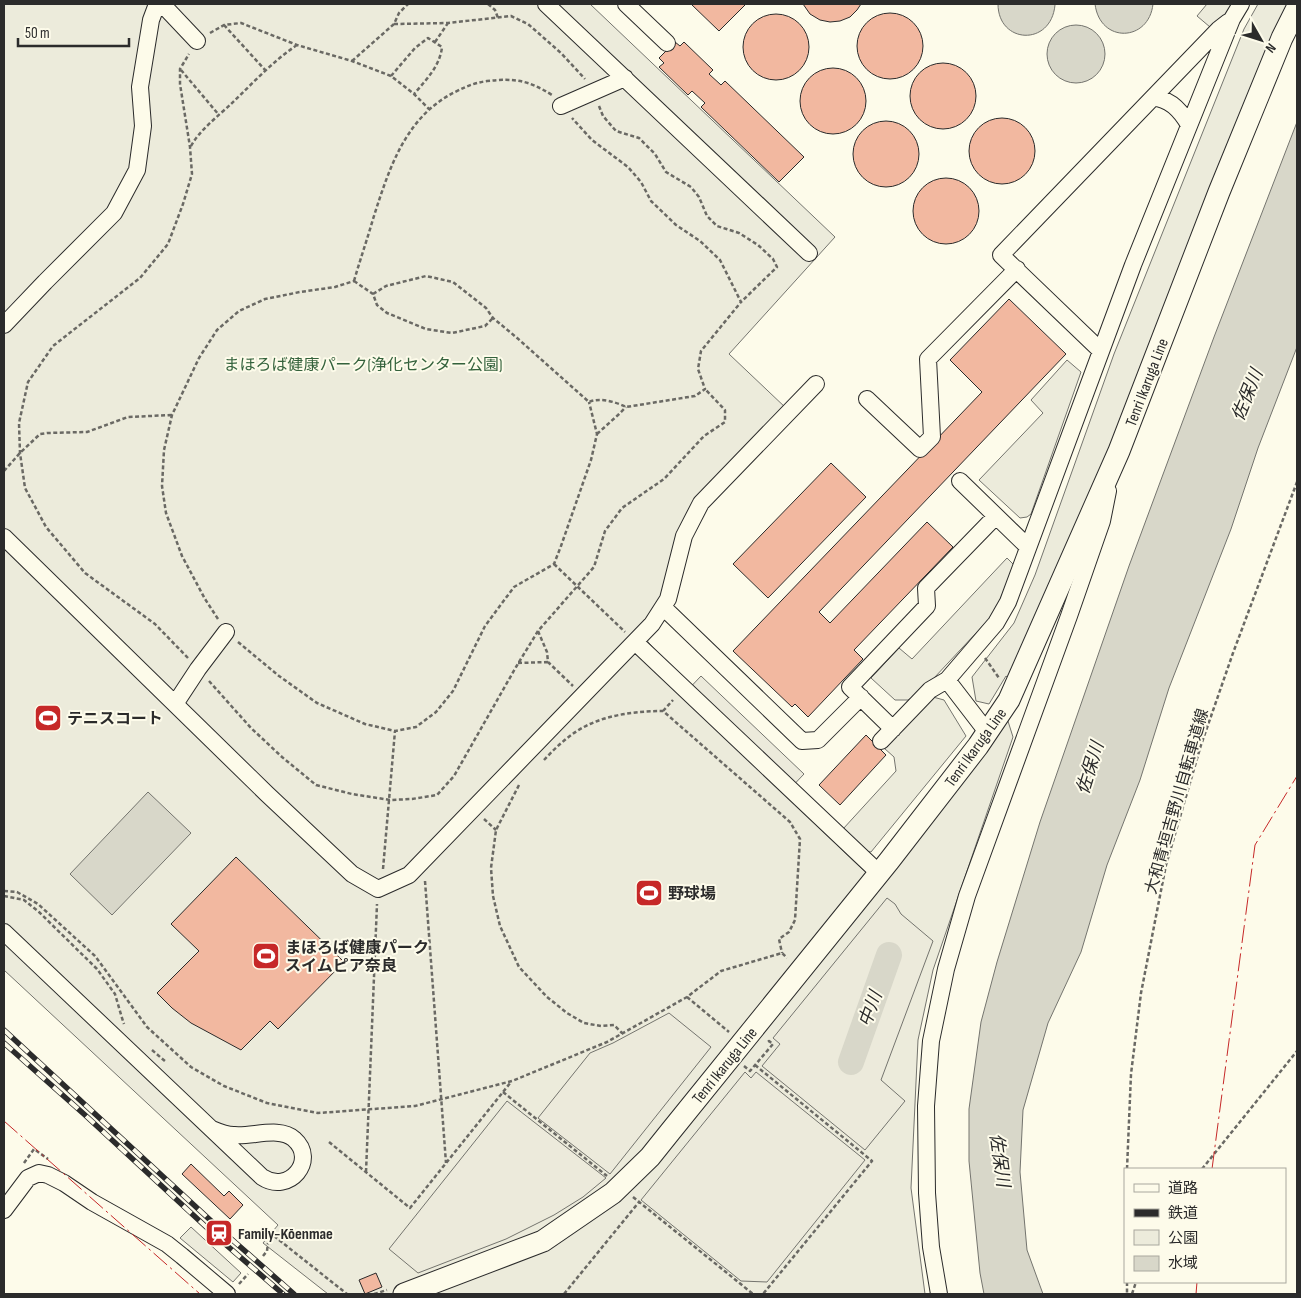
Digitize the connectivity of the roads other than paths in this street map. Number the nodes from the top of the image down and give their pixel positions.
1 (158, 4) edge
2 (162, 4) edge
3 (546, 4) edge
4 (626, 4) edge
5 (1241, 4) edge
6 (1297, 8) edge
7 (1232, 19) junction
8 (197, 41) road end
9 (667, 43) dead end
10 (625, 78) junction
11 (1153, 98) junction
12 (562, 106) road end
13 (1189, 125) junction
14 (808, 253) dead end
15 (1017, 269) junction
16 (4, 325) edge
17 (1101, 351) junction
18 (816, 384) dead end
19 (867, 399) dead end
20 (1112, 466) junction
21 (960, 481) dead end
22 (996, 516) junction
23 (4, 536) edge
24 (1028, 548) junction
25 (663, 607) junction
26 (226, 632) road end
27 (635, 642) junction
28 (947, 680) junction
29 (861, 697) junction
30 (175, 704) junction
31 (893, 728) junction
32 (987, 732) junction
33 (881, 741) dead end
34 (880, 873) junction
35 (4, 932) edge
36 (212, 1129) junction
37 (4, 1210) edge
38 (398, 1291) edge
39 (224, 1294) edge
40 (939, 1294) edge

1 - 16 street
2 - 8 street
3 - 10 street
4 - 9 street
5 - 7 street
6 - 20 main road, Tenri Ikaruga Line
7 - 11 street
7 - 13 street
10 - 12 street
10 - 14 street
11 - 13 street
11 - 15 street
13 - 17 street
15 - 17 street
15 - 19 street
17 - 24 street
18 - 25 street
20 - 32 main road, Tenri Ikaruga Line
20 - 40 street
21 - 22 street
22 - 24 street
22 - 29 street
23 - 30 street
24 - 28 street
25 - 27 street
25 - 29 street
26 - 30 street
27 - 30 street
27 - 34 street
28 - 31 street
28 - 32 street
29 - 31 street
31 - 33 street
32 - 34 main road, Tenri Ikaruga Line
34 - 38 main road, Tenri Ikaruga Line
35 - 36 street
36 - 36 street
37 - 39 street

